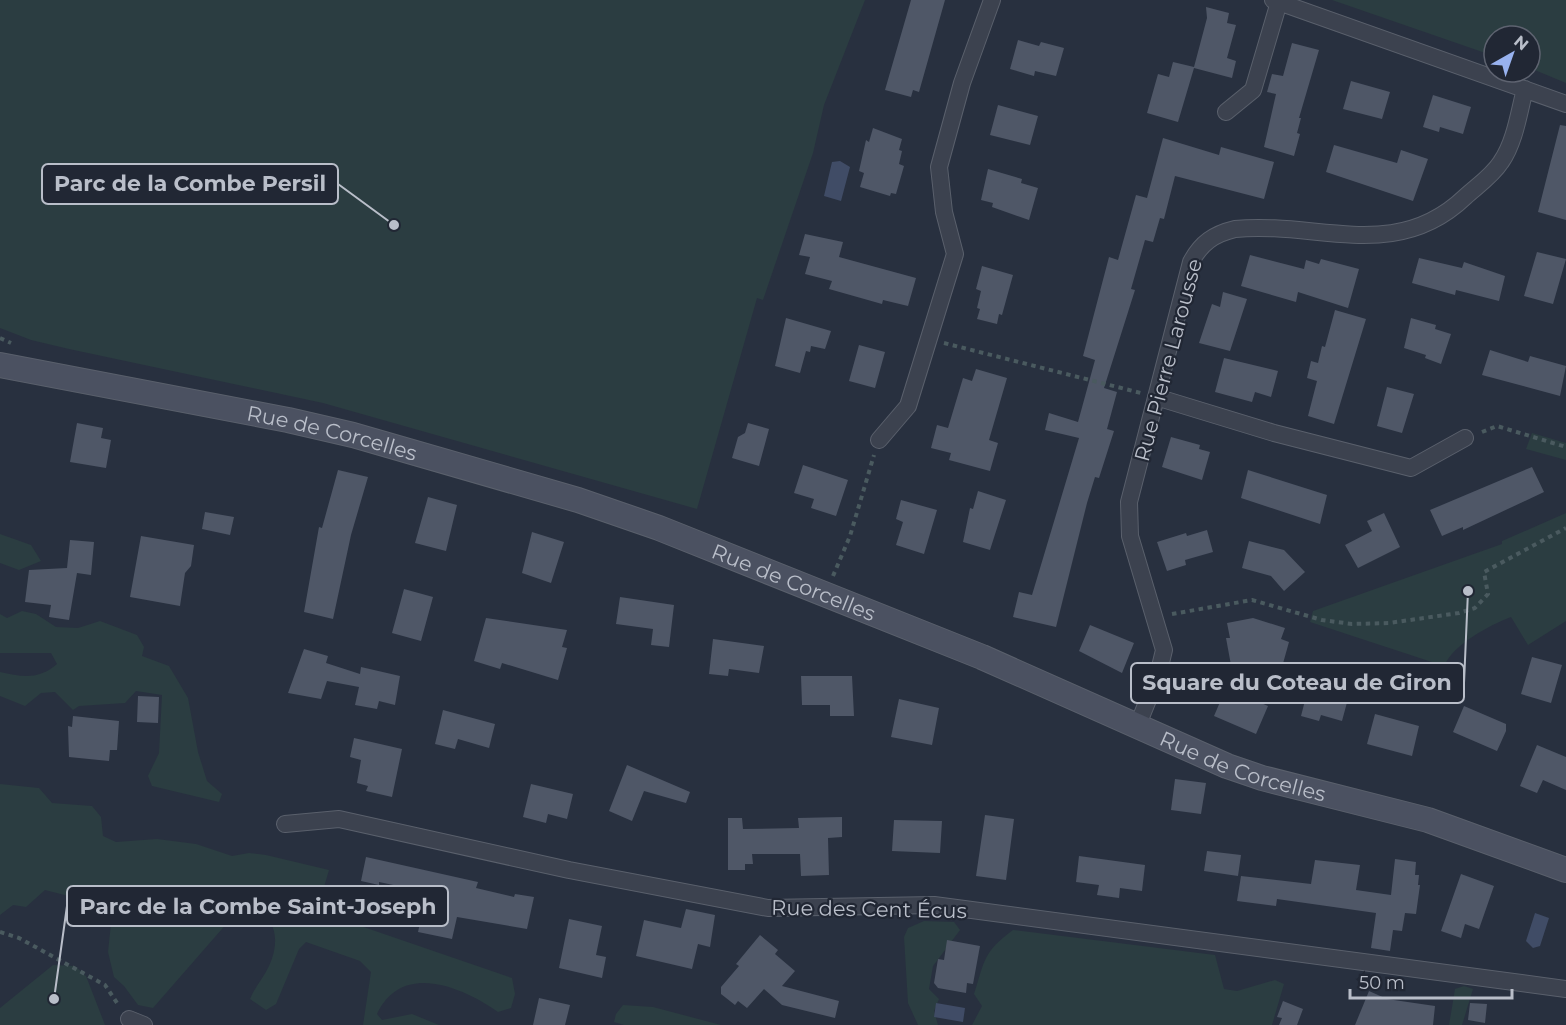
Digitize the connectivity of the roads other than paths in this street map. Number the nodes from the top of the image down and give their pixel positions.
1 (992, 0) edge
2 (1276, 1) edge
3 (1525, 89) junction
4 (1566, 104) edge
5 (1226, 112) dead end
6 (0, 364) edge
7 (1156, 397) junction
8 (1465, 438) road end
9 (879, 440) road end
10 (1137, 727) junction
11 (285, 824) dead end
12 (1566, 870) edge
13 (1566, 989) edge

1 - 9 street
2 - 3 street
2 - 5 street
3 - 4 street
3 - 7 street, Rue Pierre Larousse
6 - 10 main road, Rue de Corcelles
7 - 8 street
7 - 10 street, Rue Pierre Larousse
10 - 12 main road, Rue de Corcelles
11 - 13 street, Rue des Cent Écus

